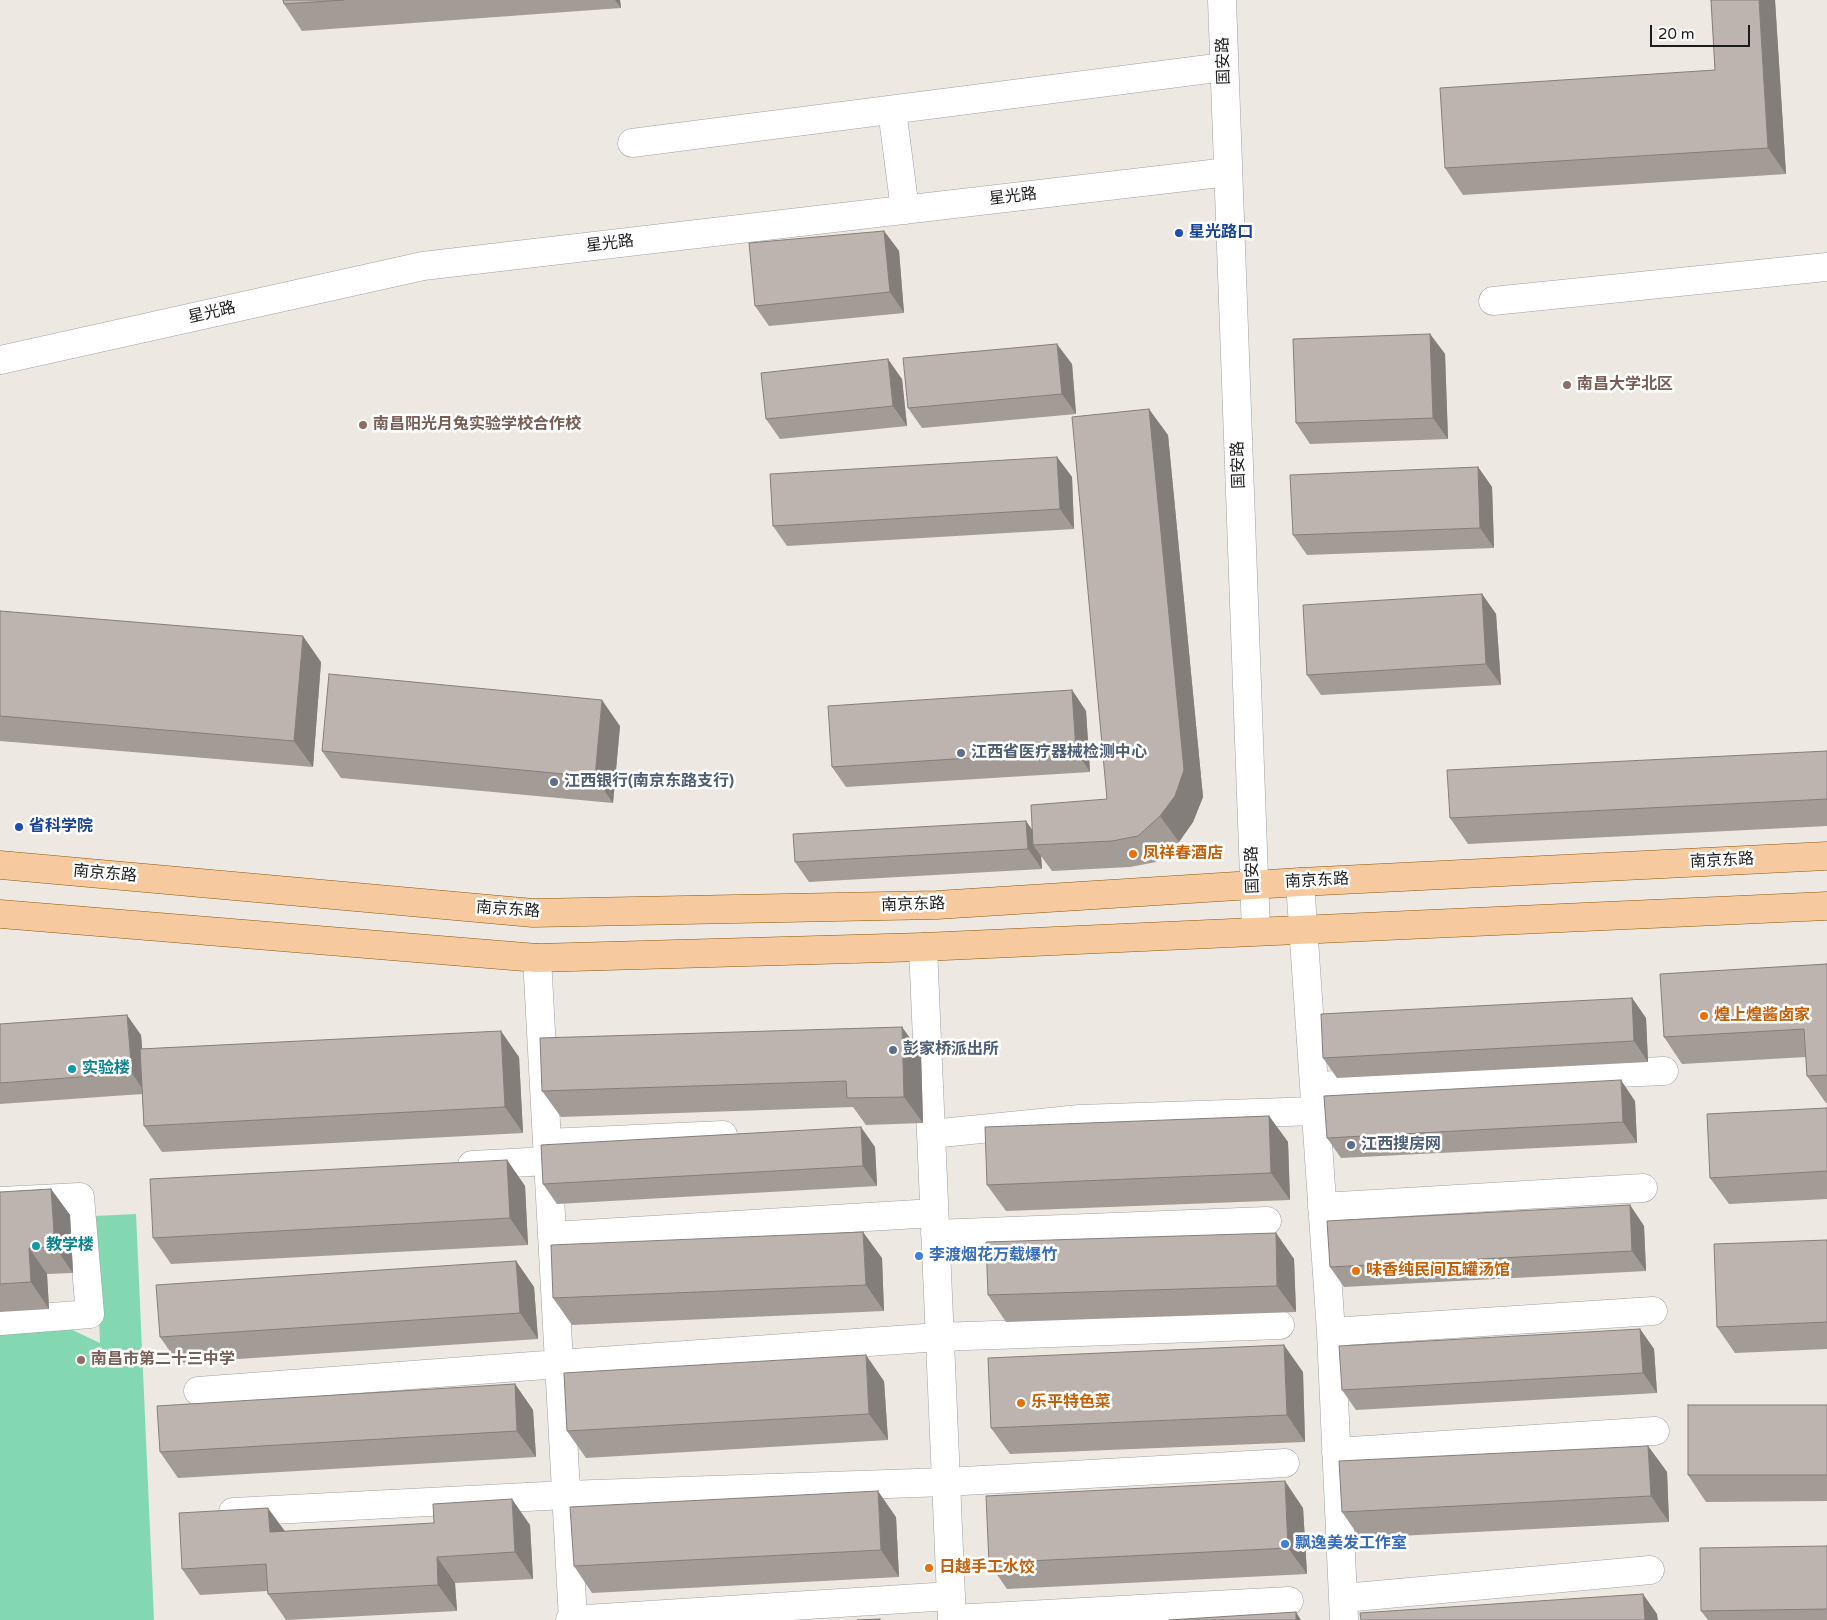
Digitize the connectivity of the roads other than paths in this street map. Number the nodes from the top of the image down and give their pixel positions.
1 (1222, 0) edge
2 (1224, 67) junction
3 (892, 110) junction
4 (632, 143) dead end
5 (1228, 172) junction
6 (905, 210) junction
7 (1827, 267) edge
8 (1493, 301) dead end
9 (0, 360) edge
10 (1827, 856) edge
11 (0, 865) edge
12 (1300, 882) junction
13 (1254, 885) junction
14 (1827, 906) edge
15 (0, 914) edge
16 (1303, 929) junction
17 (1256, 930) junction
18 (923, 947) junction
19 (537, 958) junction
20 (1664, 1071) dead end
21 (1315, 1098) junction
22 (747, 1134) edge
23 (931, 1134) junction
24 (548, 1152) junction
25 (451, 1166) edge
26 (1642, 1188) dead end
27 (0, 1201) edge
28 (1322, 1207) junction
29 (1267, 1221) dead end
30 (935, 1223) junction
31 (552, 1236) junction
32 (1653, 1311) dead end
33 (0, 1321) edge
34 (1280, 1325) dead end
35 (1331, 1332) junction
36 (939, 1338) junction
37 (559, 1364) junction
38 (198, 1391) dead end
39 (1655, 1431) dead end
40 (1336, 1452) junction
41 (1285, 1463) dead end
42 (946, 1482) junction
43 (566, 1495) junction
44 (209, 1513) edge
45 (1650, 1570) dead end
46 (1289, 1601) dead end
47 (1344, 1609) edge
48 (951, 1612) edge
49 (572, 1620) edge

1 - 2 street, 国安路
2 - 3 street
2 - 5 street, 国安路
3 - 4 street
3 - 6 street
5 - 6 street, 星光路
5 - 13 street, 国安路
6 - 9 street, 星光路
7 - 8 street
10 - 12 main road, 南京东路
11 - 13 main road, 南京东路
12 - 13 main road, 南京东路
12 - 16 street
13 - 17 street, 国安路
14 - 16 main road
15 - 19 main road
16 - 17 main road
16 - 21 street
17 - 18 main road
18 - 19 main road
18 - 23 street
19 - 24 street
20 - 21 street
21 - 23 street
21 - 28 street
22 - 24 street
23 - 30 street
24 - 25 street
24 - 31 street
26 - 28 street
27 - 33 street
28 - 35 street
29 - 30 street
30 - 31 street
30 - 36 street
31 - 37 street
32 - 35 street
34 - 36 street
35 - 40 street
36 - 37 street
36 - 42 street
37 - 38 street
37 - 43 street
39 - 40 street
40 - 47 street
41 - 42 street
42 - 43 street
42 - 48 street
43 - 44 street
43 - 49 street
45 - 47 street
46 - 48 street
48 - 49 street

